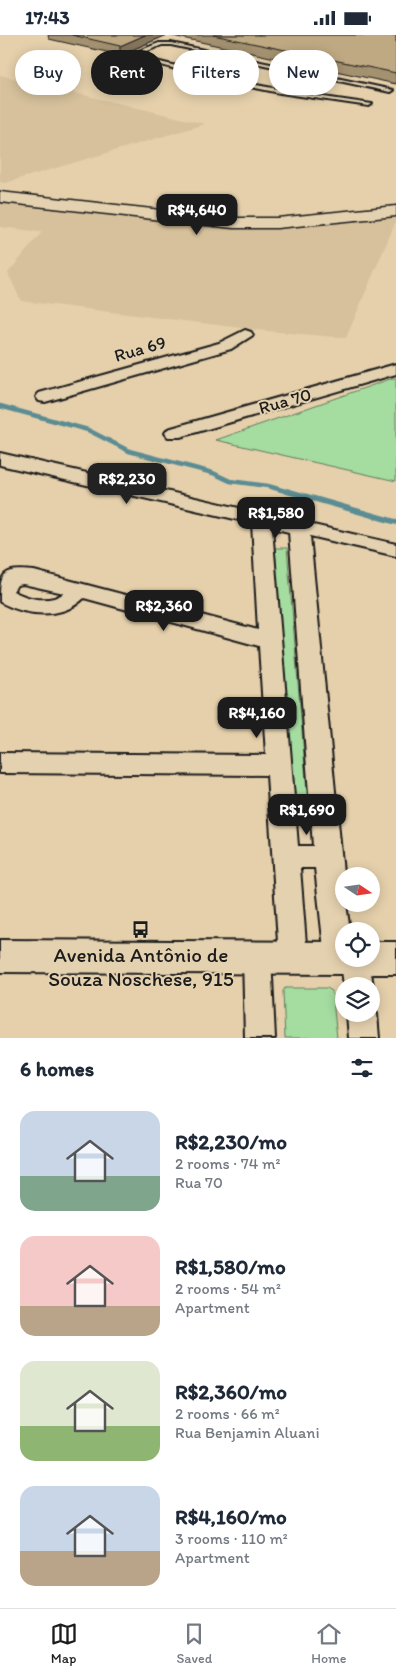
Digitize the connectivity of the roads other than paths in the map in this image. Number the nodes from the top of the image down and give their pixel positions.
1 (390, 90) dead end
2 (369, 103) dead end
3 (0, 188) edge
4 (0, 197) edge
5 (396, 202) edge
6 (396, 211) edge
7 (269, 218) junction
8 (245, 335) dead end
9 (396, 369) edge
10 (45, 397) dead end
11 (174, 433) dead end
12 (0, 459) edge
13 (262, 518) junction
14 (299, 527) junction
15 (396, 550) edge
16 (79, 591) dead end
17 (269, 641) junction
18 (1, 762) edge
19 (278, 765) junction
20 (286, 857) junction
21 (327, 857) junction
22 (343, 922) edge
23 (0, 956) edge
24 (257, 957) junction
25 (293, 957) junction
26 (335, 958) edge
27 (380, 958) edge
28 (396, 958) edge
29 (363, 1022) edge
30 (260, 1038) edge
31 (364, 1038) edge

1 - 2 lane
3 - 7 main road
4 - 7 main road
5 - 7 main road
6 - 7 main road
8 - 10 street, Rua 69
9 - 11 street, Rua 70
12 - 13 street
13 - 14 street
13 - 17 street
14 - 15 street
14 - 21 street
16 - 17 street
17 - 19 street
18 - 19 street
19 - 20 street
20 - 21 street
20 - 25 street
21 - 22 street
23 - 24 street
24 - 25 street
24 - 30 street
25 - 26 street
27 - 28 street
29 - 31 street

